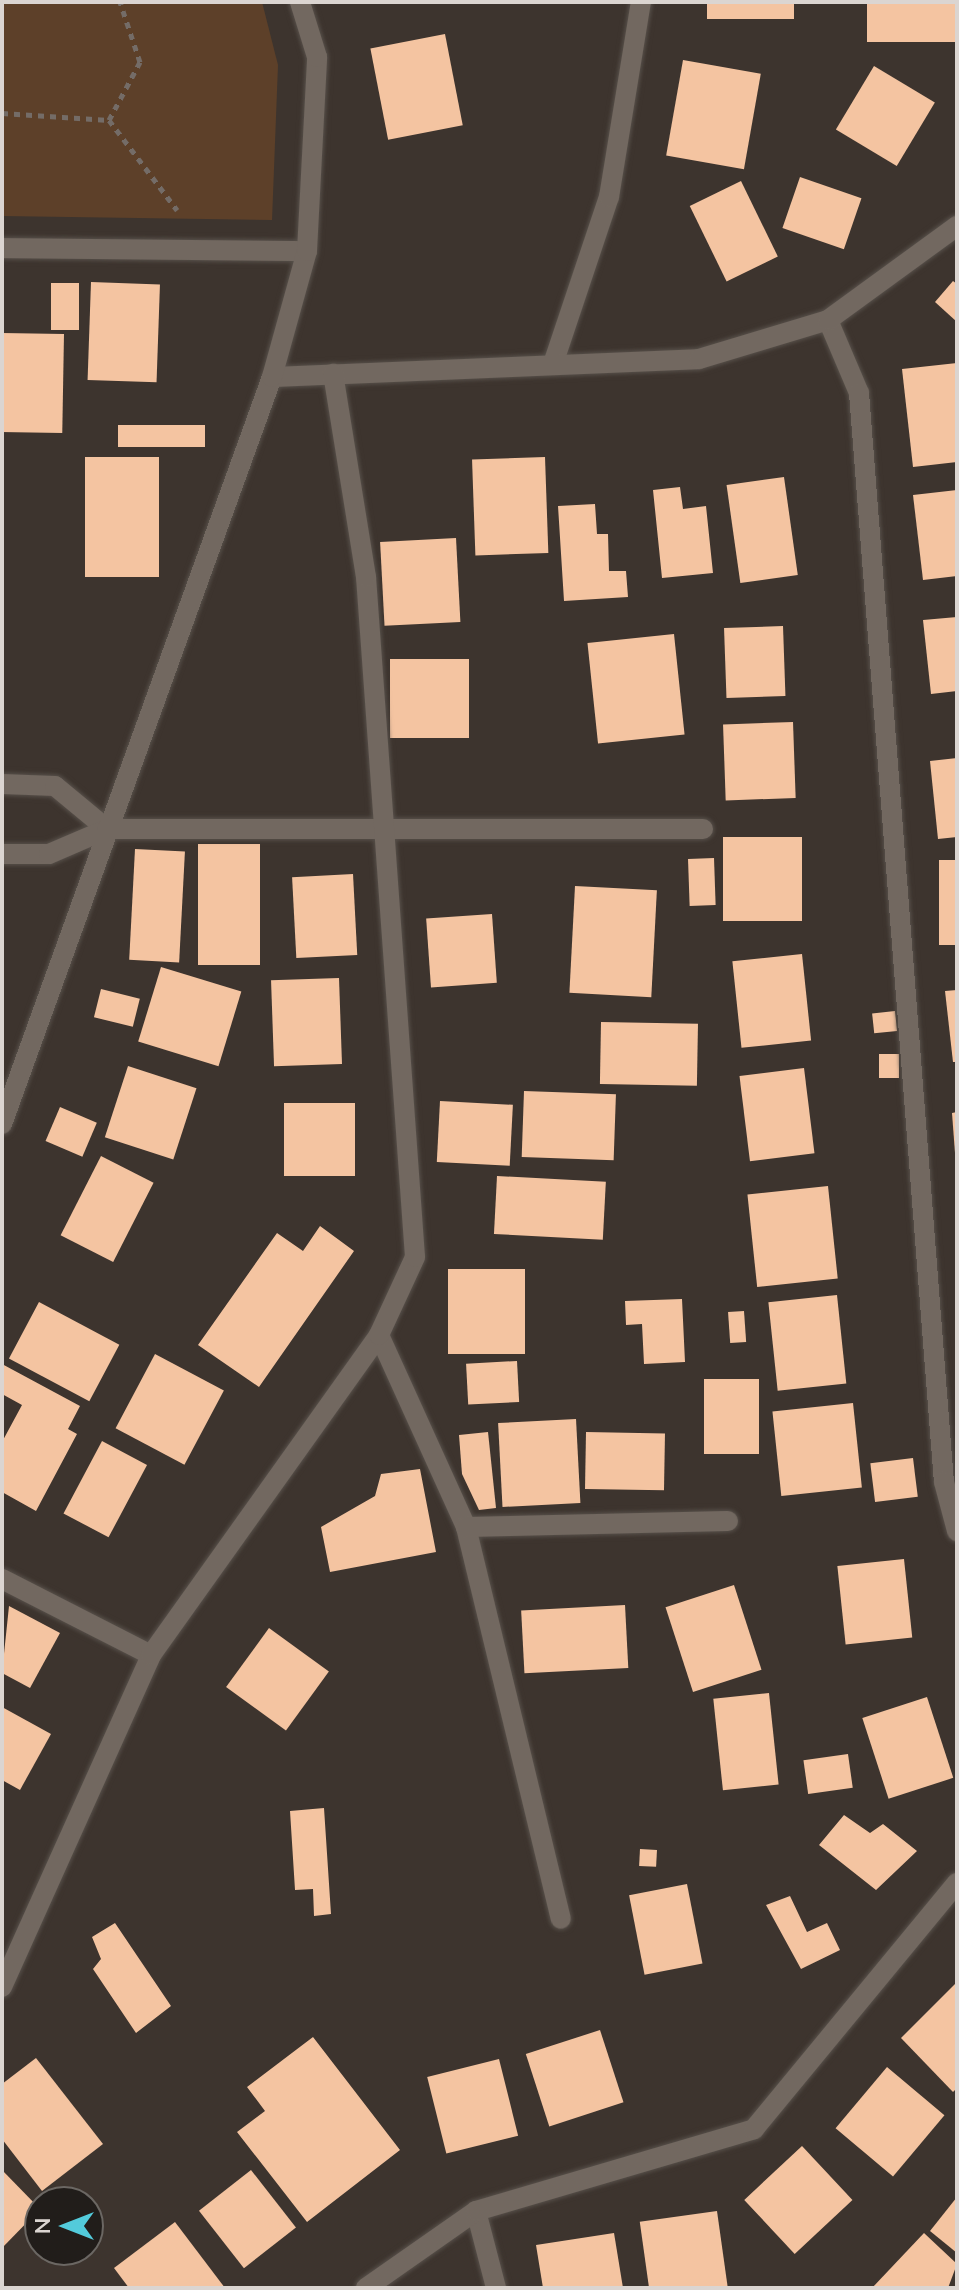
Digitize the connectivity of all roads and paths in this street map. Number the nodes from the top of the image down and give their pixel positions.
1 (120, 2) edge
2 (300, 2) edge
3 (641, 2) edge
4 (2, 113) edge
5 (109, 120) junction
6 (957, 226) edge
7 (2, 248) edge
8 (211, 250) junction
9 (307, 251) junction
10 (828, 320) junction
11 (553, 364) junction
12 (333, 374) junction
13 (272, 377) junction
14 (2, 784) edge
15 (386, 825) junction
16 (107, 829) junction
17 (703, 829) dead end
18 (2, 854) edge
19 (2, 1124) edge
20 (379, 1335) junction
21 (728, 1521) dead end
22 (466, 1527) junction
23 (957, 1531) edge
24 (2, 1579) edge
25 (151, 1655) junction
26 (957, 1883) edge
27 (561, 1919) dead end
28 (2, 1987) edge
29 (476, 2211) junction
30 (366, 2288) edge
31 (496, 2288) edge

1 - 5 path
2 - 9 street
3 - 11 street
4 - 5 path
5 - 8 path
6 - 10 street
7 - 8 street
8 - 9 street
9 - 13 street
10 - 11 street
10 - 23 street
11 - 12 street
12 - 13 street
12 - 15 street
13 - 16 street
14 - 16 street
15 - 16 street
15 - 17 street
15 - 20 street
16 - 18 street
16 - 19 street
20 - 22 street
20 - 25 street
21 - 22 street
22 - 27 street
24 - 25 street
25 - 28 street
26 - 29 street
29 - 30 street
29 - 31 street

